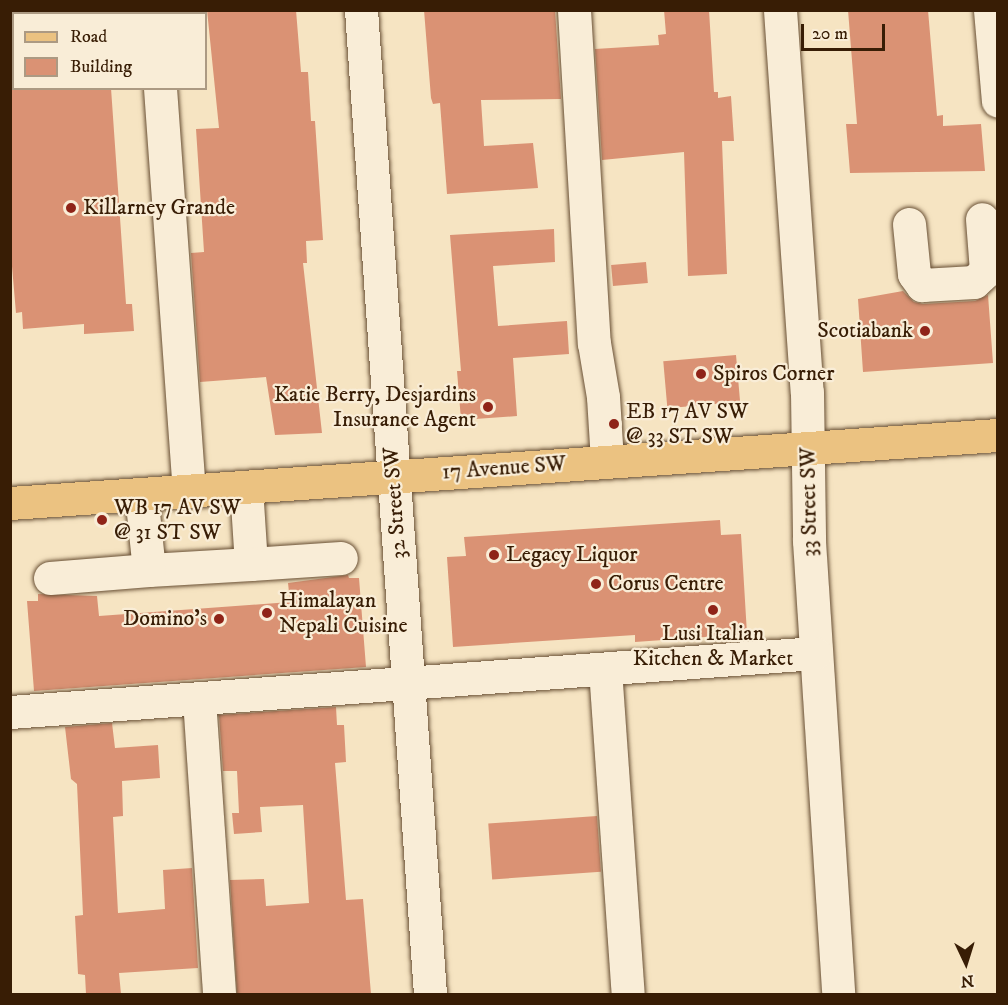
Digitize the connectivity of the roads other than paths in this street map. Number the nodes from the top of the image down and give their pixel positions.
1 (361, 10) edge
2 (574, 10) edge
3 (780, 10) edge
4 (990, 10) edge
5 (160, 90) edge
6 (998, 101) edge
7 (982, 219) dead end
8 (909, 224) dead end
9 (998, 435) edge
10 (807, 447) junction
11 (607, 461) junction
12 (393, 476) junction
13 (246, 487) junction
14 (189, 491) junction
15 (141, 494) junction
16 (10, 503) edge
17 (341, 558) dead end
18 (251, 564) junction
19 (149, 570) junction
20 (50, 578) dead end
21 (815, 653) junction
22 (605, 669) junction
23 (408, 683) junction
24 (199, 699) junction
25 (10, 712) edge
26 (219, 994) edge
27 (430, 994) edge
28 (628, 994) edge
29 (838, 994) edge

1 - 12 street, 32 Street SW
2 - 11 street
3 - 10 street, 33 Street SW
4 - 6 street
5 - 14 street
7 - 8 street
9 - 10 main road, 17 Avenue SW
10 - 11 main road, 17 Avenue SW
10 - 21 street, 33 Street SW
11 - 12 main road, 17 Avenue SW
12 - 13 main road, 17 Avenue SW
12 - 23 street, 32 Street SW
13 - 14 main road, 17 Avenue SW
13 - 18 street
14 - 15 main road, 17 Avenue SW
15 - 16 main road, 17 Avenue SW
15 - 19 street
17 - 18 street
18 - 19 street
19 - 20 street
21 - 22 street
21 - 29 street, 33 Street SW
22 - 23 street
22 - 28 street
23 - 24 street
23 - 27 street, 32 Street SW
24 - 25 street
24 - 26 street

